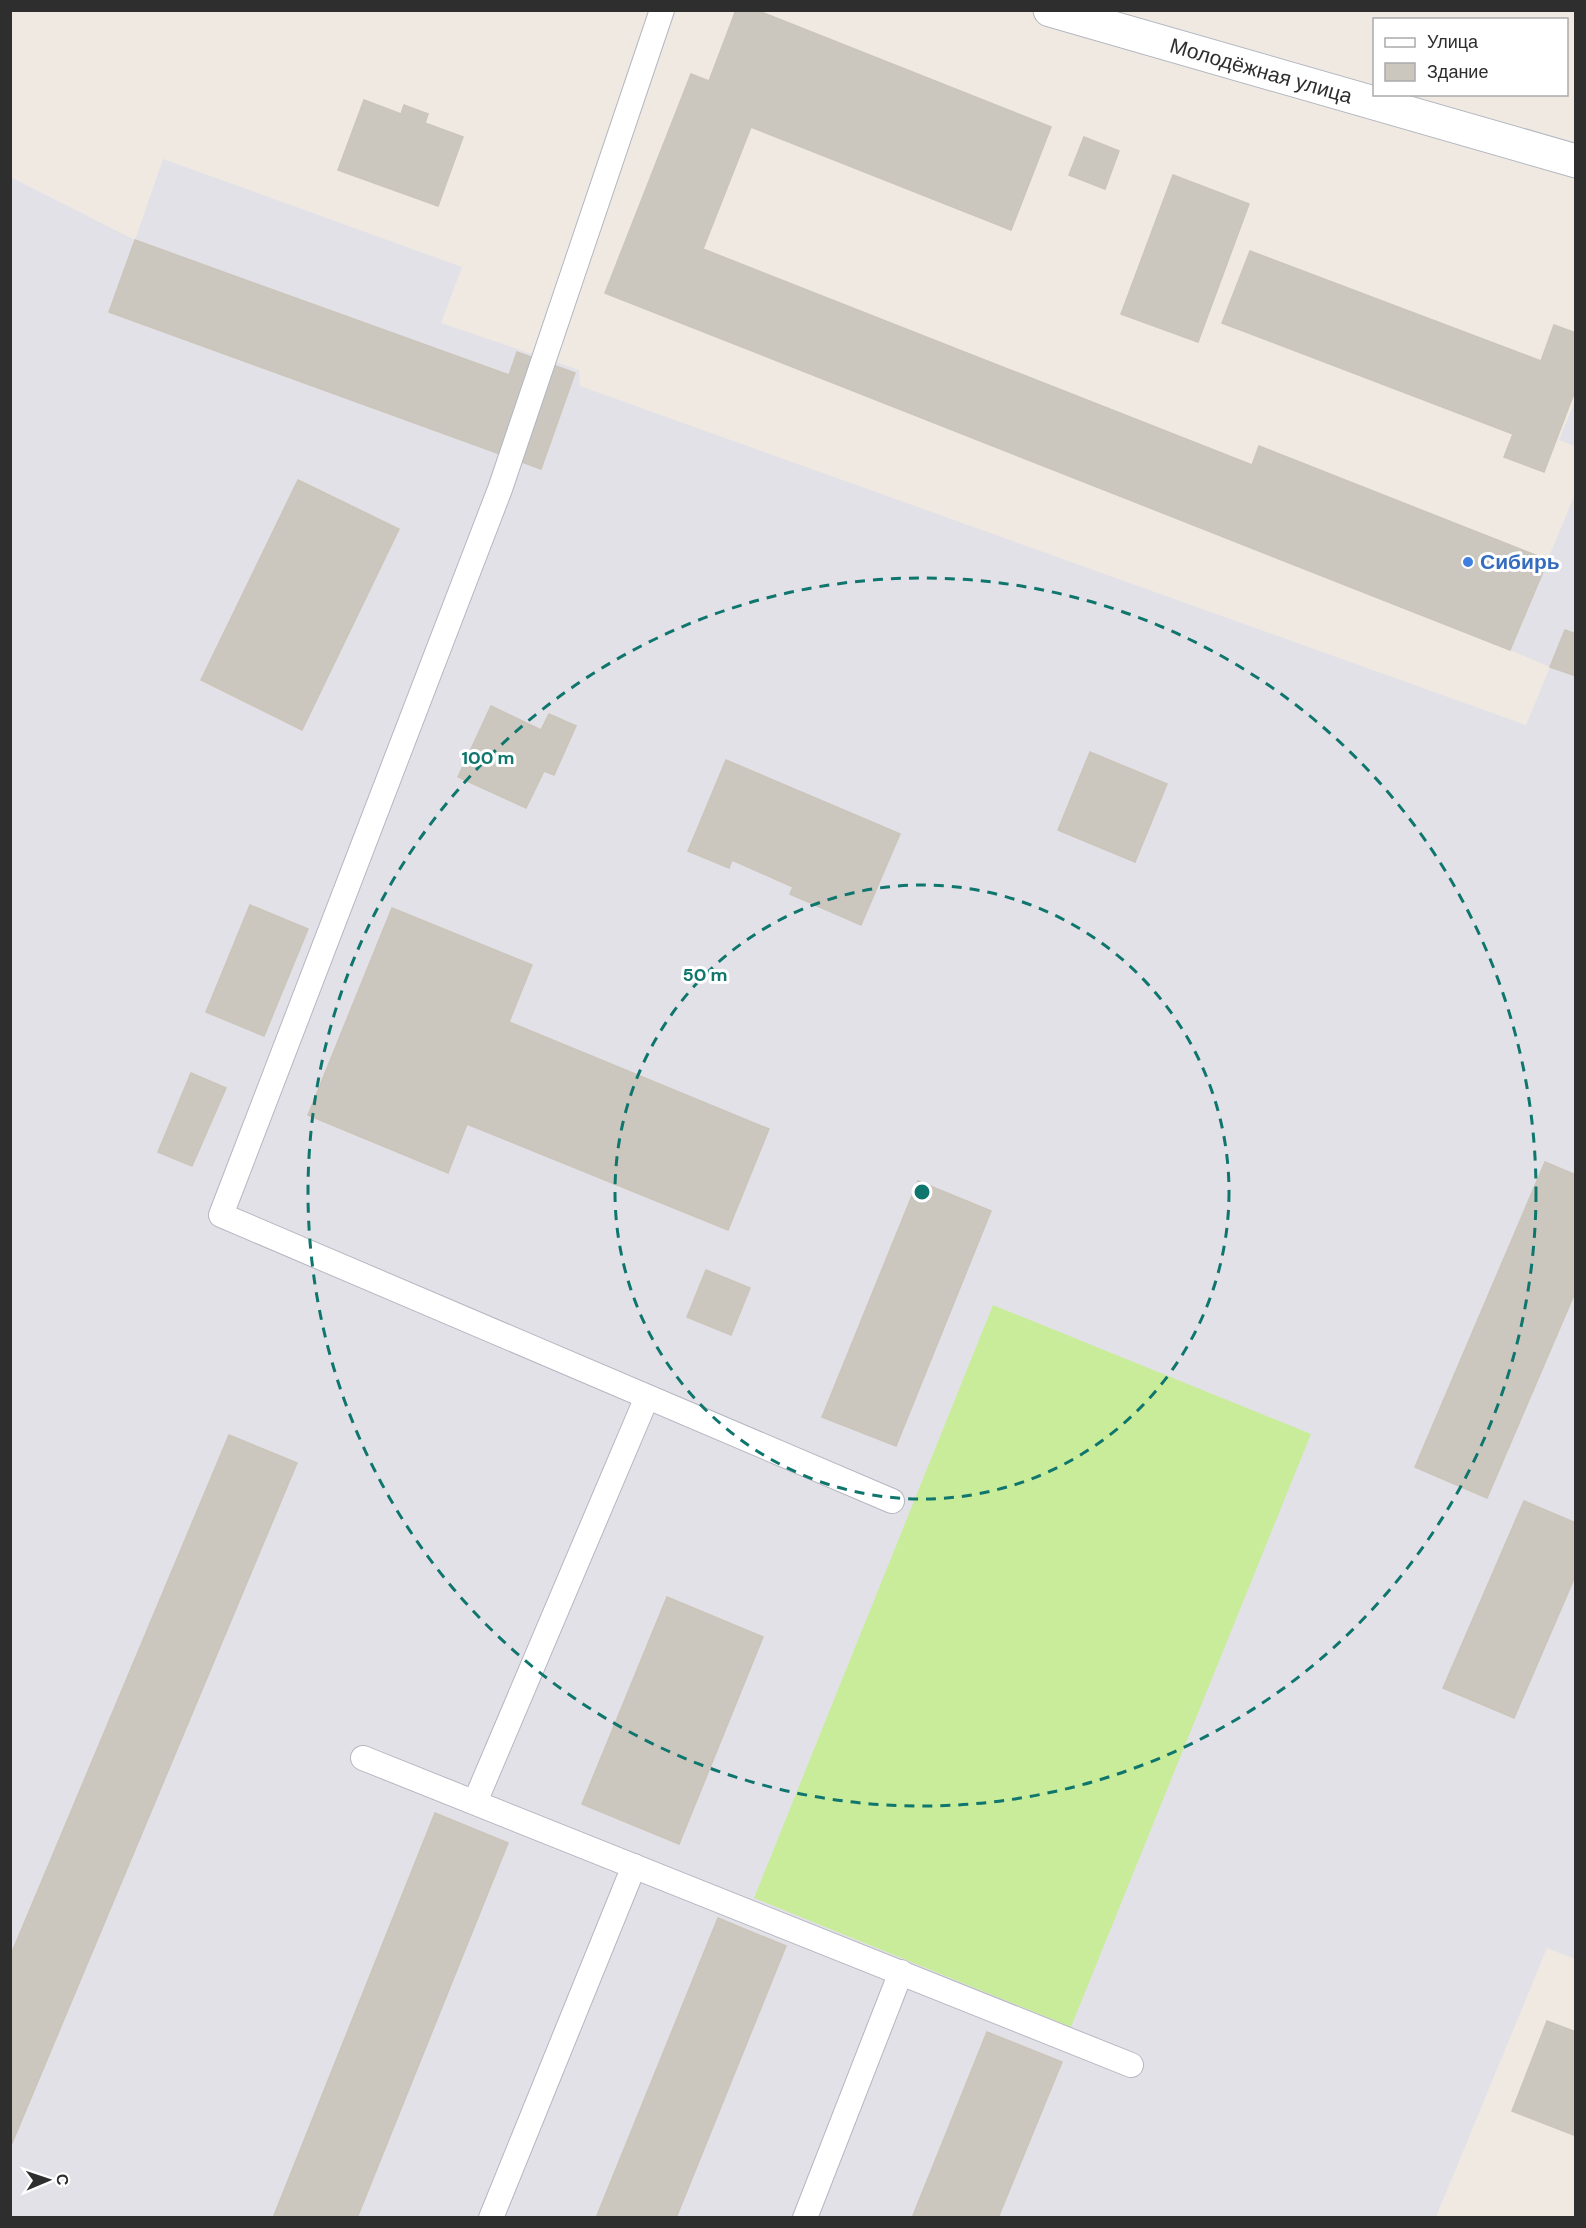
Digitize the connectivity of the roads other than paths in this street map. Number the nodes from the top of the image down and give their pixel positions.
1 (662, 10) edge
2 (1050, 10) edge
3 (1575, 162) edge
4 (647, 1397) junction
5 (892, 1501) dead end
6 (363, 1758) dead end
7 (475, 1802) junction
8 (634, 1866) junction
9 (901, 1972) junction
10 (1131, 2065) dead end
11 (491, 2217) edge
12 (805, 2217) edge

1 - 4 lane
2 - 3 street, Молодёжная улица
4 - 5 lane
4 - 7 lane
6 - 7 lane
7 - 8 lane
8 - 9 lane
8 - 11 lane
9 - 10 lane
9 - 12 lane

